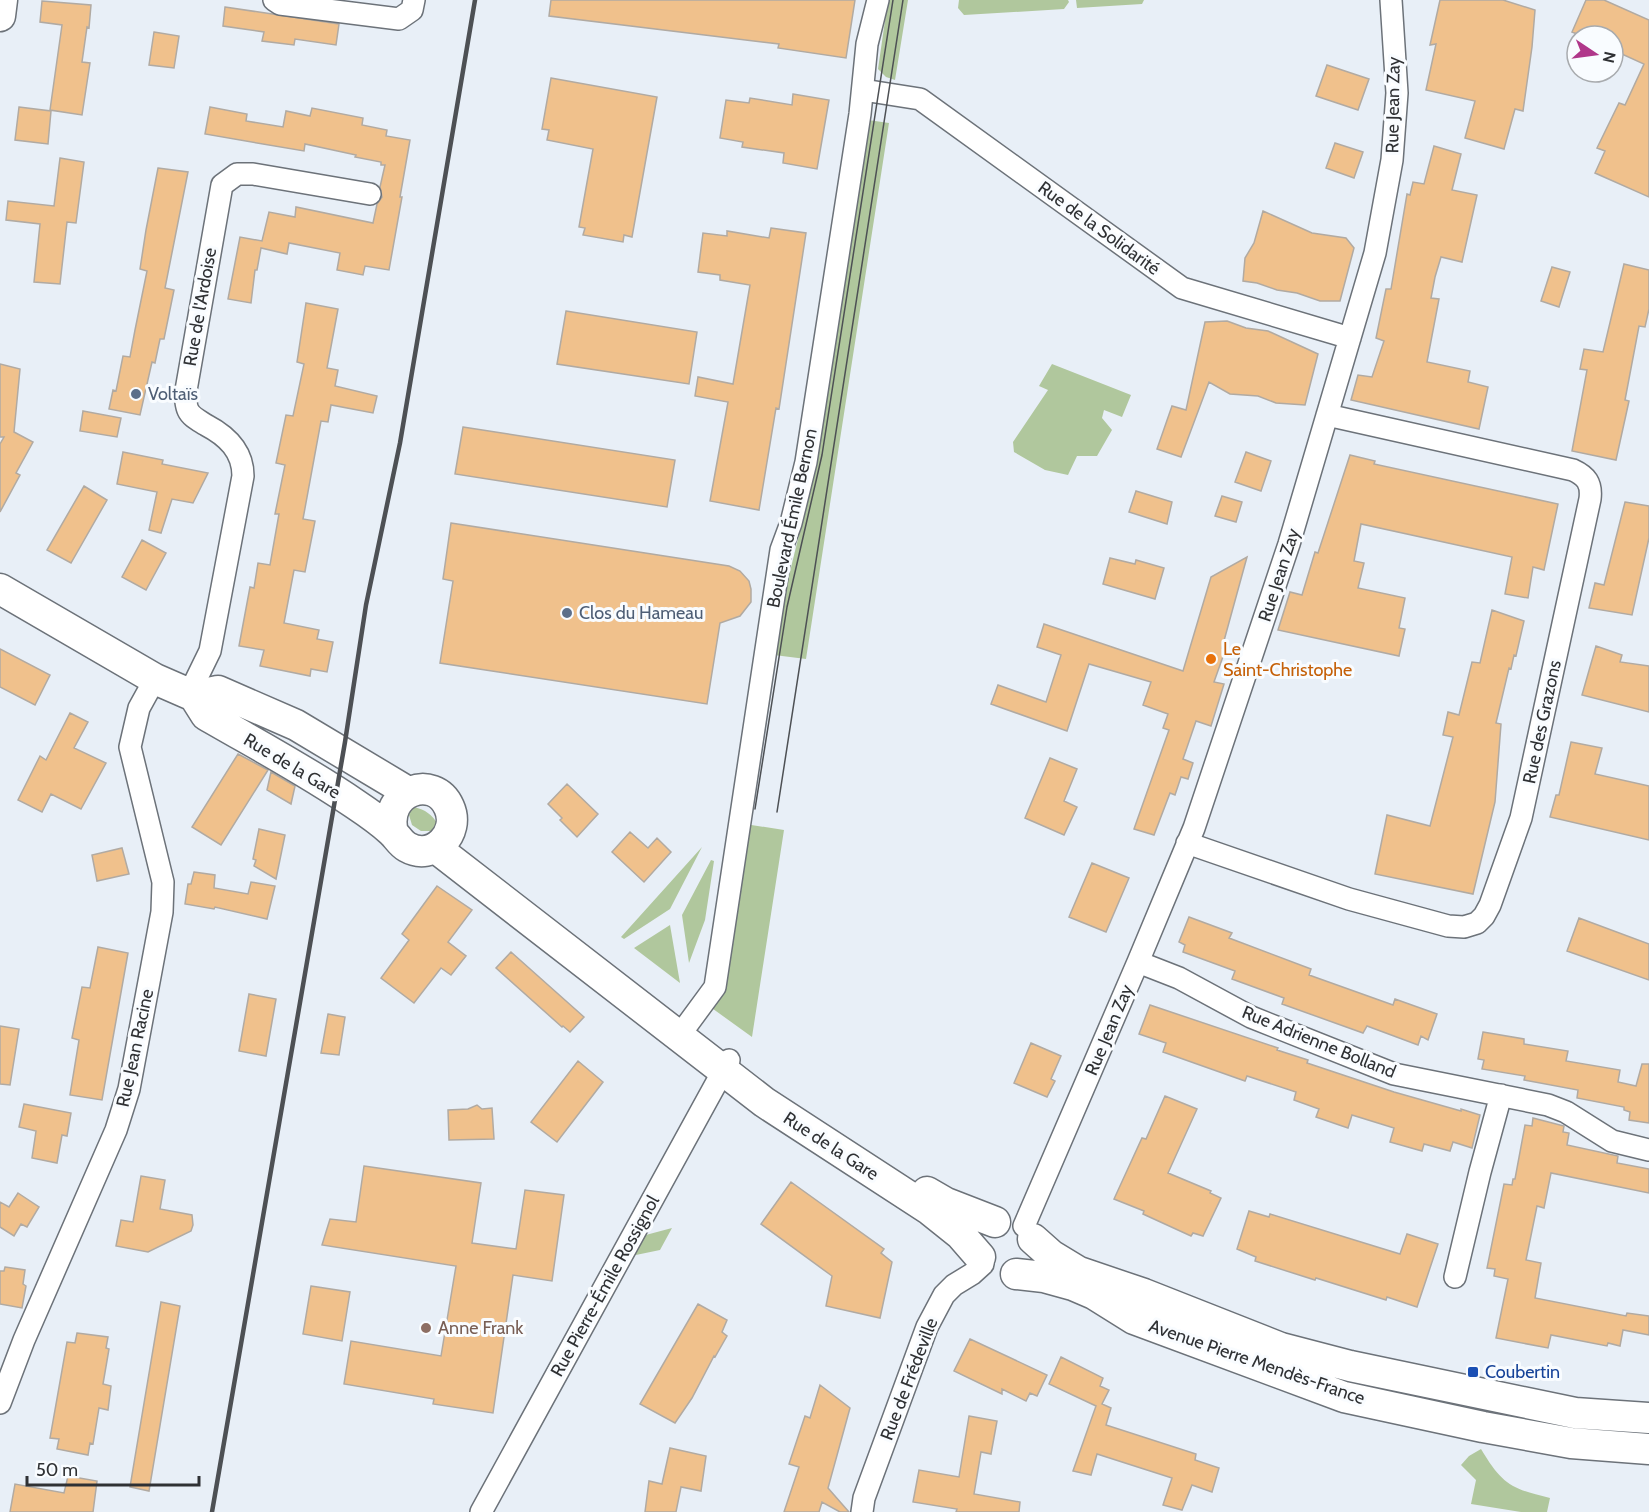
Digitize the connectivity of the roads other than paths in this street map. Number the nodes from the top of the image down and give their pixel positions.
1 (2, 0) edge
2 (274, 0) edge
3 (414, 0) edge
4 (878, 0) edge
5 (1391, 0) edge
6 (0, 16) edge
7 (863, 90) junction
8 (370, 195) dead end
9 (1350, 338) junction
10 (1327, 415) junction
11 (0, 589) edge
12 (155, 679) junction
13 (191, 695) junction
14 (408, 792) junction
15 (393, 833) junction
16 (443, 840) junction
17 (1187, 843) junction
18 (1138, 962) junction
19 (683, 1032) junction
20 (726, 1065) junction
21 (1501, 1095) junction
22 (1649, 1150) edge
23 (1017, 1229) junction
24 (982, 1260) junction
25 (1016, 1274) junction
26 (1455, 1277) dead end
27 (0, 1403) edge
28 (1649, 1418) edge
29 (1649, 1449) edge
30 (481, 1512) edge
31 (862, 1512) edge

1 - 6 street
2 - 3 street
4 - 7 street, Boulevard Émile Bernon
5 - 9 street, Rue Jean Zay
7 - 9 street, Rue de la Solidarité
7 - 19 street, Boulevard Émile Bernon
8 - 13 street, Rue de l'Ardoise
9 - 10 street, Rue Jean Zay
10 - 17 street, Rue Jean Zay
10 - 17 street, Rue des Grazons
11 - 12 street, Rue de la Gare
12 - 13 street, Rue de la Gare
12 - 27 street, Rue Jean Racine
13 - 14 street, Rue de la Gare
13 - 15 street, Rue de la Gare
14 - 15 street
14 - 16 street, Rue de la Gare
15 - 16 street, Rue de la Gare
16 - 19 street, Rue de la Gare
17 - 18 street, Rue Jean Zay
18 - 21 street, Rue Adrienne Bolland
18 - 23 street, Rue Jean Zay
19 - 20 street, Rue de la Gare
20 - 23 street, Rue de la Gare
20 - 24 street, Rue de la Gare
20 - 30 street, Rue Pierre-Émile Rossignol
21 - 22 street, Rue Adrienne Bolland
21 - 26 street
23 - 24 street
23 - 25 street
23 - 28 street, Avenue Pierre Mendès-France
24 - 25 street
24 - 31 street, Rue de Frédeville
25 - 29 street, Avenue Pierre Mendès-France

